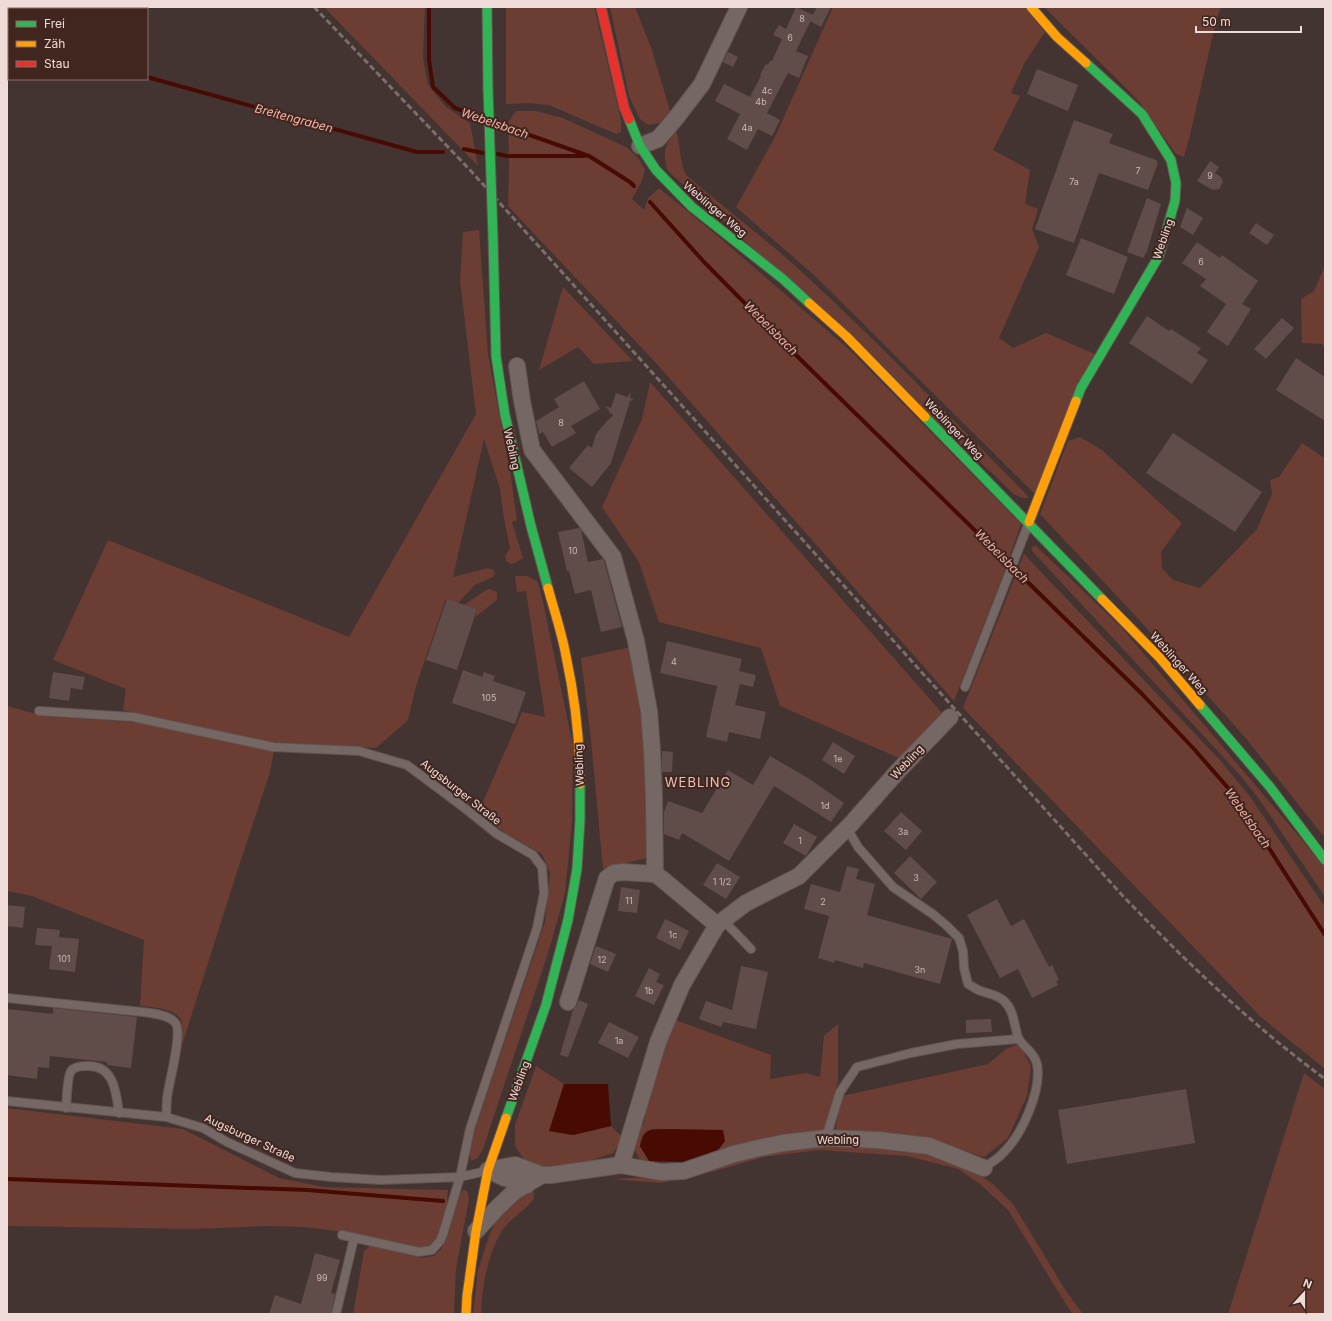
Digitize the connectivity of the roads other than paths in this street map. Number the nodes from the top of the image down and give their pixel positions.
1 (487, 7) edge
2 (601, 7) edge
3 (739, 7) edge
4 (1031, 7) edge
5 (640, 146) junction
6 (517, 366) dead end
7 (1029, 522) junction
8 (965, 687) dead end
9 (39, 711) dead end
10 (950, 717) dead end
11 (847, 828) junction
12 (1325, 860) edge
13 (655, 874) junction
14 (720, 923) junction
15 (751, 949) dead end
16 (7, 998) edge
17 (568, 1002) dead end
18 (1019, 1039) junction
19 (7, 1101) edge
20 (66, 1108) junction
21 (118, 1113) junction
22 (166, 1117) junction
23 (826, 1138) junction
24 (621, 1165) junction
25 (984, 1168) joint
26 (488, 1170) junction
27 (542, 1175) junction
28 (460, 1177) junction
29 (527, 1184) junction
30 (476, 1231) junction
31 (342, 1235) dead end
32 (354, 1238) junction
33 (336, 1314) edge
34 (466, 1314) edge

1 - 26 street, Webling, bridge
2 - 5 street, Weblinger Weg
3 - 5 street
4 - 7 street, Webling
5 - 7 street, Weblinger Weg
6 - 13 street, Webling
7 - 8 lane
7 - 12 street, Weblinger Weg
9 - 28 lane, Augsburger Straße
10 - 11 street, Webling
11 - 14 street, Webling
11 - 18 lane
13 - 14 street
13 - 17 street
14 - 15 lane
14 - 24 street, Webling
16 - 22 lane
18 - 23 lane
18 - 25 lane
19 - 20 lane, Augsburger Straße
20 - 21 lane, Augsburger Straße
20 - 21 lane
21 - 22 lane, Augsburger Straße
22 - 28 lane, Augsburger Straße
23 - 24 street, Webling
23 - 25 street, Webling
24 - 27 street, Webling
26 - 27 street, Webling
26 - 28 lane, Augsburger Straße
26 - 29 street
26 - 30 street
27 - 29 street, Webling
28 - 32 lane, Augsburger Straße
29 - 30 street, Webling
30 - 34 street
31 - 32 lane, Augsburger Straße
32 - 33 lane

